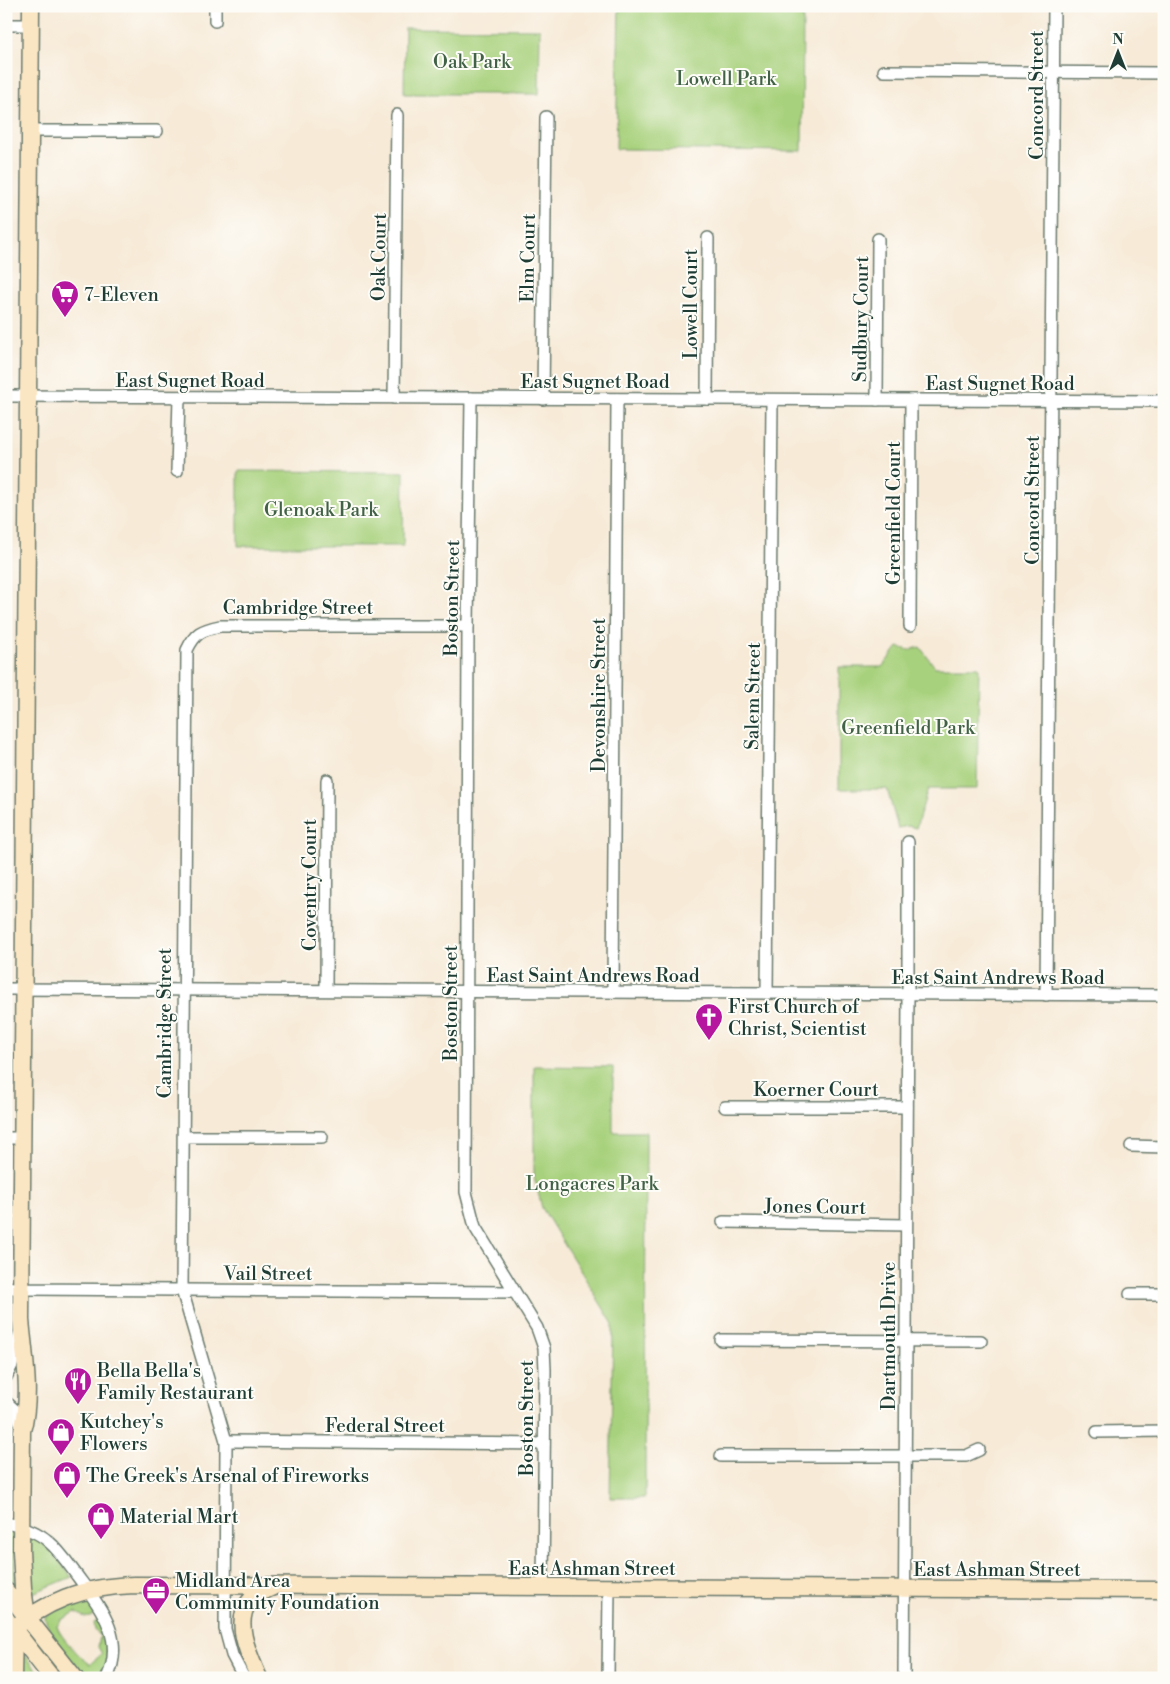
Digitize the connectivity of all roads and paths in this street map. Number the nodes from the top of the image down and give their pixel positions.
1 (31, 6) edge
2 (216, 6) edge
3 (1054, 6) edge
4 (215, 21) dead end
5 (6, 25) edge
6 (31, 25) junction
7 (884, 72) dead end
8 (1054, 72) junction
9 (1164, 73) edge
10 (397, 116) dead end
11 (546, 117) dead end
12 (30, 131) junction
13 (157, 131) dead end
14 (708, 238) dead end
15 (878, 238) dead end
16 (6, 396) edge
17 (27, 396) junction
18 (178, 397) junction
19 (394, 398) junction
20 (471, 398) junction
21 (543, 399) junction
22 (617, 399) junction
23 (707, 399) junction
24 (772, 400) junction
25 (877, 400) junction
26 (911, 400) junction
27 (1050, 401) junction
28 (1164, 401) edge
29 (177, 471) dead end
30 (468, 626) junction
31 (910, 626) dead end
32 (327, 780) dead end
33 (908, 842) dead end
34 (14, 989) edge
35 (185, 990) junction
36 (326, 990) junction
37 (468, 992) junction
38 (613, 992) junction
39 (767, 993) junction
40 (908, 994) junction
41 (1046, 995) junction
42 (1164, 995) edge
43 (725, 1107) dead end
44 (907, 1107) junction
45 (184, 1137) junction
46 (322, 1137) dead end
47 (14, 1138) edge
48 (1131, 1146) dead end
49 (1164, 1146) edge
50 (723, 1222) dead end
51 (906, 1225) junction
52 (14, 1288) edge
53 (182, 1290) junction
54 (514, 1292) junction
55 (1130, 1294) dead end
56 (1164, 1294) edge
57 (21, 1320) junction
58 (721, 1340) dead end
59 (906, 1340) junction
60 (982, 1341) dead end
61 (6, 1378) edge
62 (6, 1402) edge
63 (22, 1431) junction
64 (1097, 1432) dead end
65 (1164, 1432) edge
66 (226, 1442) junction
67 (544, 1444) junction
68 (979, 1450) dead end
69 (721, 1456) dead end
70 (904, 1456) junction
71 (14, 1525) edge
72 (225, 1586) junction
73 (275, 1586) junction
74 (543, 1588) junction
75 (609, 1588) junction
76 (904, 1589) junction
77 (87, 1590) junction
78 (1164, 1590) edge
79 (6, 1591) edge
80 (27, 1617) junction
81 (9, 1627) edge
82 (13, 1678) edge
83 (52, 1678) edge
84 (75, 1678) edge
85 (107, 1678) edge
86 (244, 1678) edge
87 (259, 1678) edge
88 (608, 1678) edge
89 (904, 1678) edge

1 - 6 street
2 - 4 street
3 - 8 street, Concord Street
5 - 6 street
6 - 12 street
7 - 8 street
8 - 9 street
8 - 27 street, Concord Street
10 - 19 street, Oak Court
11 - 21 street, Elm Court
12 - 13 street
12 - 17 street
14 - 23 street, Lowell Court
15 - 25 street, Sudbury Court
16 - 17 street, East Sugnet Road
17 - 18 street, East Sugnet Road
17 - 34 street
18 - 19 street, East Sugnet Road
18 - 29 street
19 - 20 street, East Sugnet Road
20 - 21 street, East Sugnet Road
20 - 30 street, Boston Street
21 - 22 street, East Sugnet Road
22 - 23 street, East Sugnet Road
22 - 38 street, Devonshire Street
23 - 24 street, East Sugnet Road
24 - 25 street, East Sugnet Road
24 - 39 street, Salem Street
25 - 26 street, East Sugnet Road
26 - 27 street, East Sugnet Road
26 - 31 street, Greenfield Court
27 - 28 street, East Sugnet Road
27 - 41 street, Concord Street
30 - 35 street, Cambridge Street
30 - 37 street, Boston Street
32 - 36 street, Coventry Court
33 - 40 street, Dartmouth Drive
34 - 35 street, East Saint Andrews Road
34 - 47 street
35 - 36 street, East Saint Andrews Road
35 - 45 street, Cambridge Street
36 - 37 street, East Saint Andrews Road
37 - 38 street, East Saint Andrews Road
37 - 54 street, Boston Street
38 - 39 street, East Saint Andrews Road
39 - 40 street, East Saint Andrews Road
40 - 41 street, East Saint Andrews Road
40 - 44 street, Dartmouth Drive
41 - 42 street, East Saint Andrews Road
43 - 44 street, Koerner Court
44 - 51 street, Dartmouth Drive
45 - 46 street
45 - 53 street, Cambridge Street
47 - 52 street
48 - 49 street
50 - 51 street, Jones Court
51 - 59 street, Dartmouth Drive
52 - 53 street, Vail Street
52 - 57 street
53 - 54 street, Vail Street
53 - 66 street, Cambridge Street
54 - 67 street, Boston Street
55 - 56 street
57 - 61 street
57 - 63 street
58 - 59 street
59 - 60 street
59 - 70 street, Dartmouth Drive
62 - 63 street
63 - 71 street
64 - 65 street
66 - 67 street, Federal Street
66 - 72 street, Cambridge Street
67 - 74 street, Boston Street
68 - 70 street
69 - 70 street
70 - 76 street, Dartmouth Drive
71 - 77 street
71 - 80 street
72 - 73 street, East Ashman Street
72 - 77 street, East Ashman Street
72 - 86 street, Cambridge Street
73 - 74 street, East Ashman Street
73 - 87 street
74 - 75 street, East Ashman Street
75 - 76 street, East Ashman Street
75 - 88 street
76 - 78 street, East Ashman Street
76 - 89 street, Dartmouth Drive
77 - 80 street, East Ashman Street
77 - 85 street
79 - 80 street
80 - 81 street, East Ashman Street
80 - 84 street
81 - 82 street
81 - 83 street

